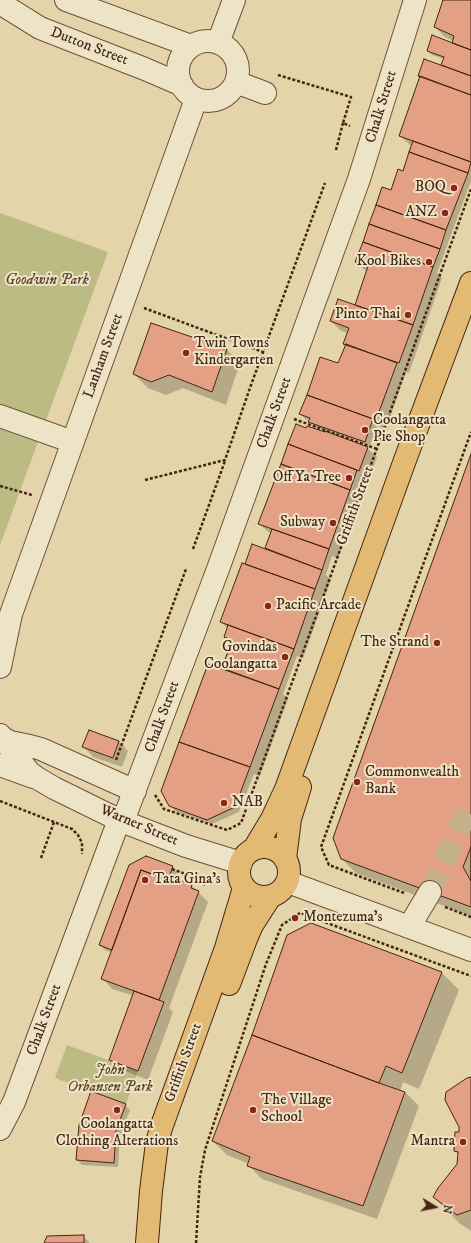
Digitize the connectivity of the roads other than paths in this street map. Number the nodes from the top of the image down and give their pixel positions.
1 (66, 0) edge
2 (234, 0) edge
3 (415, 0) edge
4 (0, 3) edge
5 (25, 9) edge
6 (218, 43) junction
7 (191, 46) junction
8 (236, 82) junction
9 (189, 92) junction
10 (265, 93) dead end
11 (471, 283) edge
12 (471, 323) edge
13 (0, 416) edge
14 (73, 442) junction
15 (6, 623) edge
16 (0, 667) edge
17 (1, 737) edge
18 (0, 766) edge
19 (42, 781) junction
20 (145, 793) junction
21 (121, 821) junction
22 (247, 856) junction
23 (285, 859) junction
24 (288, 882) junction
25 (244, 888) junction
26 (422, 894) tunnel mouth
27 (270, 897) junction
28 (409, 927) junction
29 (471, 950) edge
30 (0, 1129) edge
31 (147, 1243) edge
32 (162, 1243) edge

1 - 7 street
2 - 6 street
3 - 20 street, Chalk Street
4 - 5 street, Dutton Street
5 - 9 street, Dutton Street
6 - 7 street
6 - 8 street
7 - 9 street
8 - 9 street
8 - 10 street
9 - 14 street, Lanham Street
11 - 22 main road, Griffith Street
12 - 23 main road
13 - 14 street
14 - 15 street, Lanham Street
15 - 16 street, Lanham Street
17 - 19 street, Warner Street
17 - 20 street
18 - 19 street, Warner Street
19 - 21 street, Warner Street
20 - 21 street, Chalk Street
21 - 22 street, Warner Street
21 - 30 street, Chalk Street
22 - 23 main road
22 - 25 main road
23 - 24 main road
24 - 27 main road
24 - 28 street
25 - 27 main road
25 - 31 main road, Griffith Street
26 - 28 street
27 - 32 main road, Griffith Street
28 - 29 street

